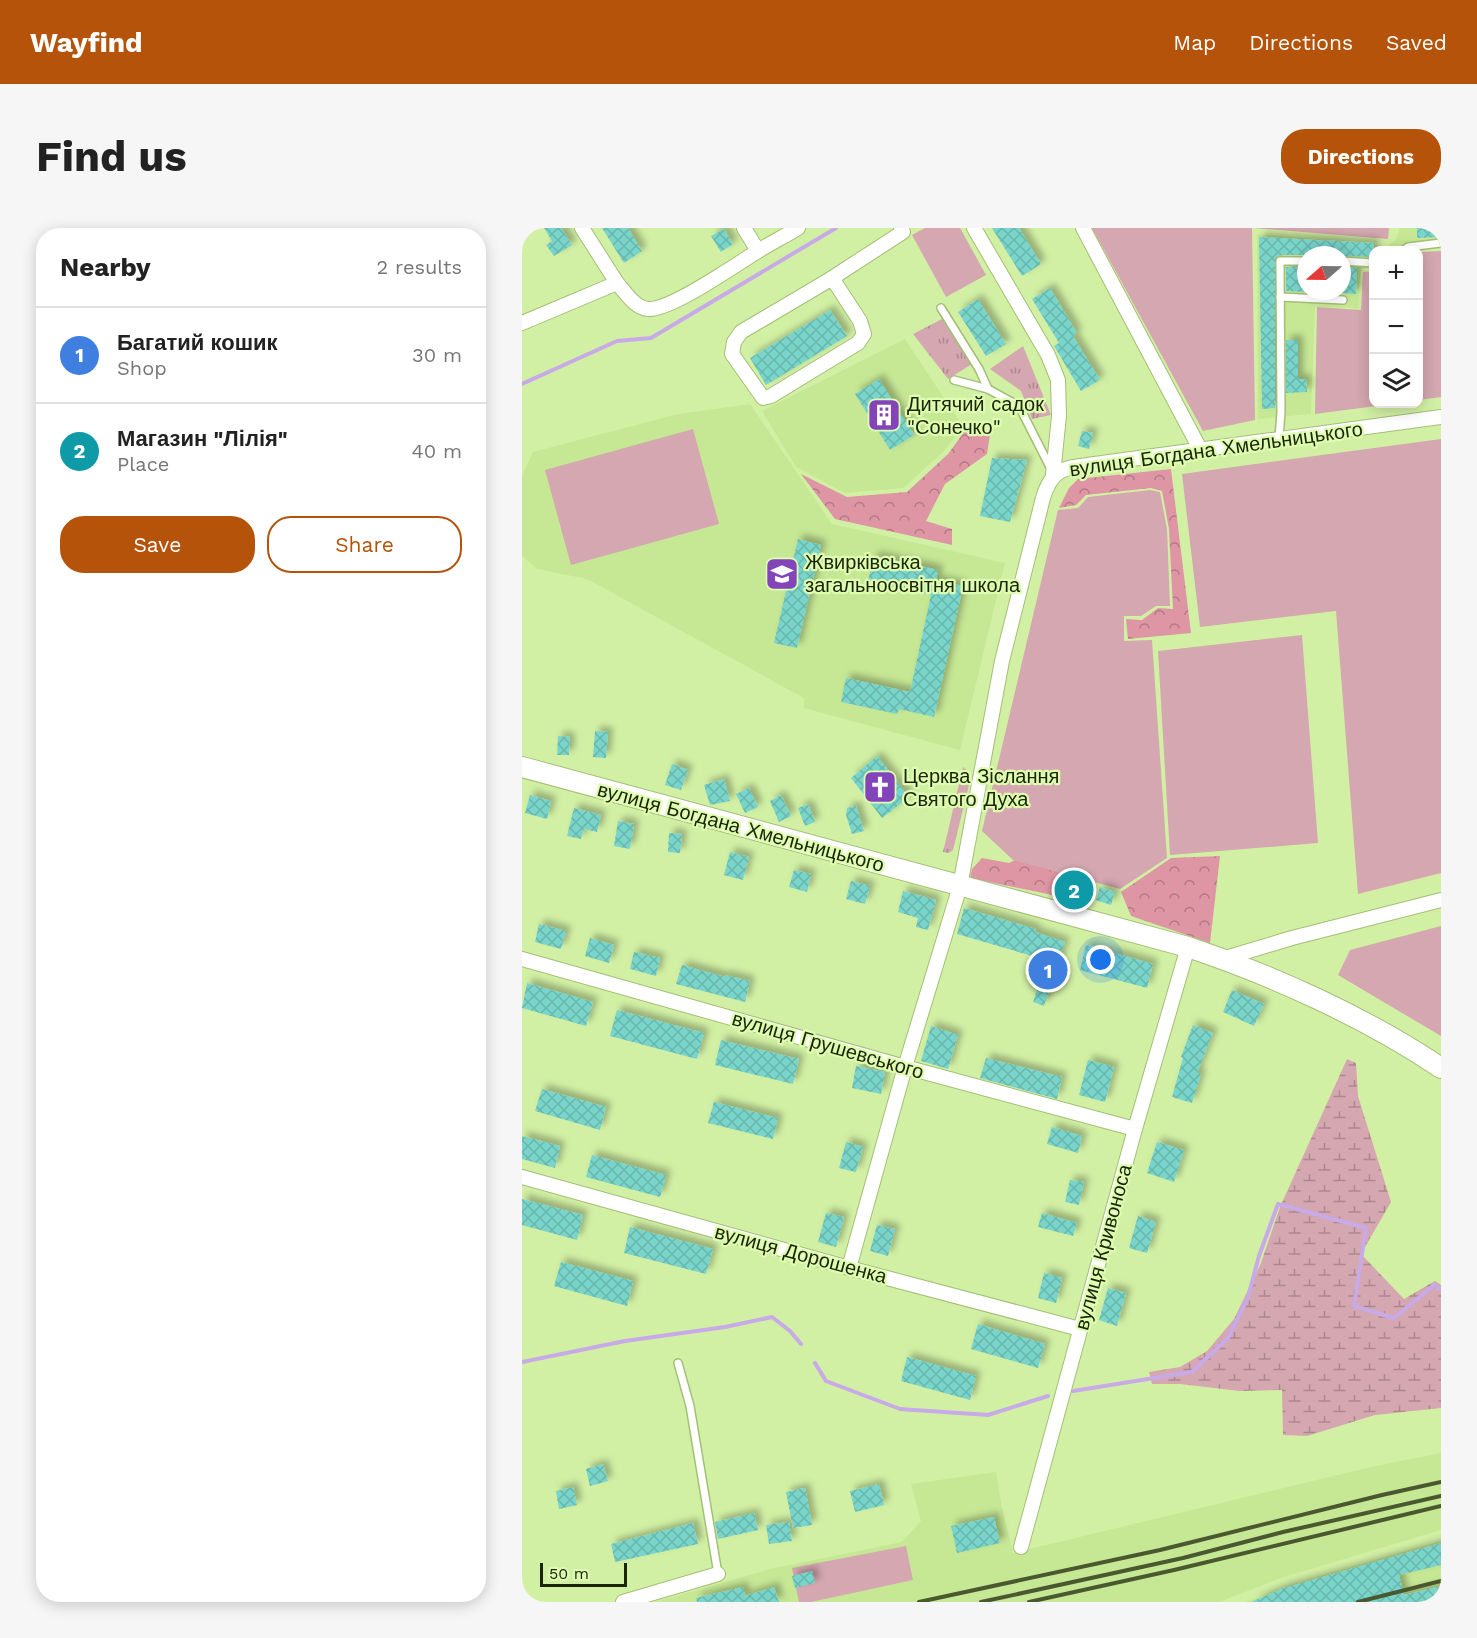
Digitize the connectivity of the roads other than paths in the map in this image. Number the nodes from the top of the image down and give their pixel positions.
1 (582, 228) edge
2 (744, 228) edge
3 (798, 228) edge
4 (901, 228) edge
5 (974, 228) edge
6 (1083, 228) edge
7 (1441, 243) edge
8 (1416, 246) edge
9 (758, 251) junction
10 (1297, 261) edge
11 (1351, 262) edge
12 (1369, 263) edge
13 (832, 278) junction
14 (617, 283) junction
15 (1280, 297) junction
16 (1297, 298) edge
17 (941, 308) dead end
18 (522, 323) edge
19 (954, 380) dead end
20 (988, 389) junction
21 (1441, 417) edge
22 (1279, 438) junction
23 (1200, 449) junction
24 (1053, 474) junction
25 (522, 767) edge
26 (960, 886) junction
27 (1441, 900) edge
28 (1188, 947) junction
29 (522, 959) edge
30 (1222, 959) junction
31 (905, 1067) junction
32 (1441, 1068) edge
33 (1135, 1129) junction
34 (522, 1177) edge
35 (849, 1268) junction
36 (1080, 1329) junction
37 (678, 1364) dead end
38 (1021, 1547) dead end
39 (717, 1574) joint
40 (623, 1602) edge

1 - 14 street
2 - 9 street
3 - 9 street
4 - 13 street
5 - 24 street
6 - 23 street
7 - 8 lane
9 - 14 street
10 - 15 lane
11 - 12 lane
13 - 13 street
14 - 18 street
15 - 16 lane
15 - 22 lane
17 - 20 lane
19 - 20 lane
20 - 24 lane
21 - 22 street, вулиця Богдана Хмельницького
22 - 23 street, вулиця Богдана Хмельницького
23 - 24 street, вулиця Богдана Хмельницького
24 - 26 street, вулиця Богдана Хмельницького
25 - 26 street, вулиця Богдана Хмельницького
26 - 28 street, вулиця Богдана Хмельницького
26 - 31 street
27 - 30 street
28 - 30 street, вулиця Богдана Хмельницького
28 - 33 street, вулиця Кривоноса
29 - 31 street, вулиця Грушевського
30 - 32 street, вулиця Богдана Хмельницького
31 - 33 street, вулиця Грушевського
31 - 35 street
33 - 36 street, вулиця Кривоноса
34 - 35 street, вулиця Дорошенка
35 - 36 street, вулиця Дорошенка
36 - 38 street, вулиця Кривоноса
37 - 39 lane
39 - 40 street

